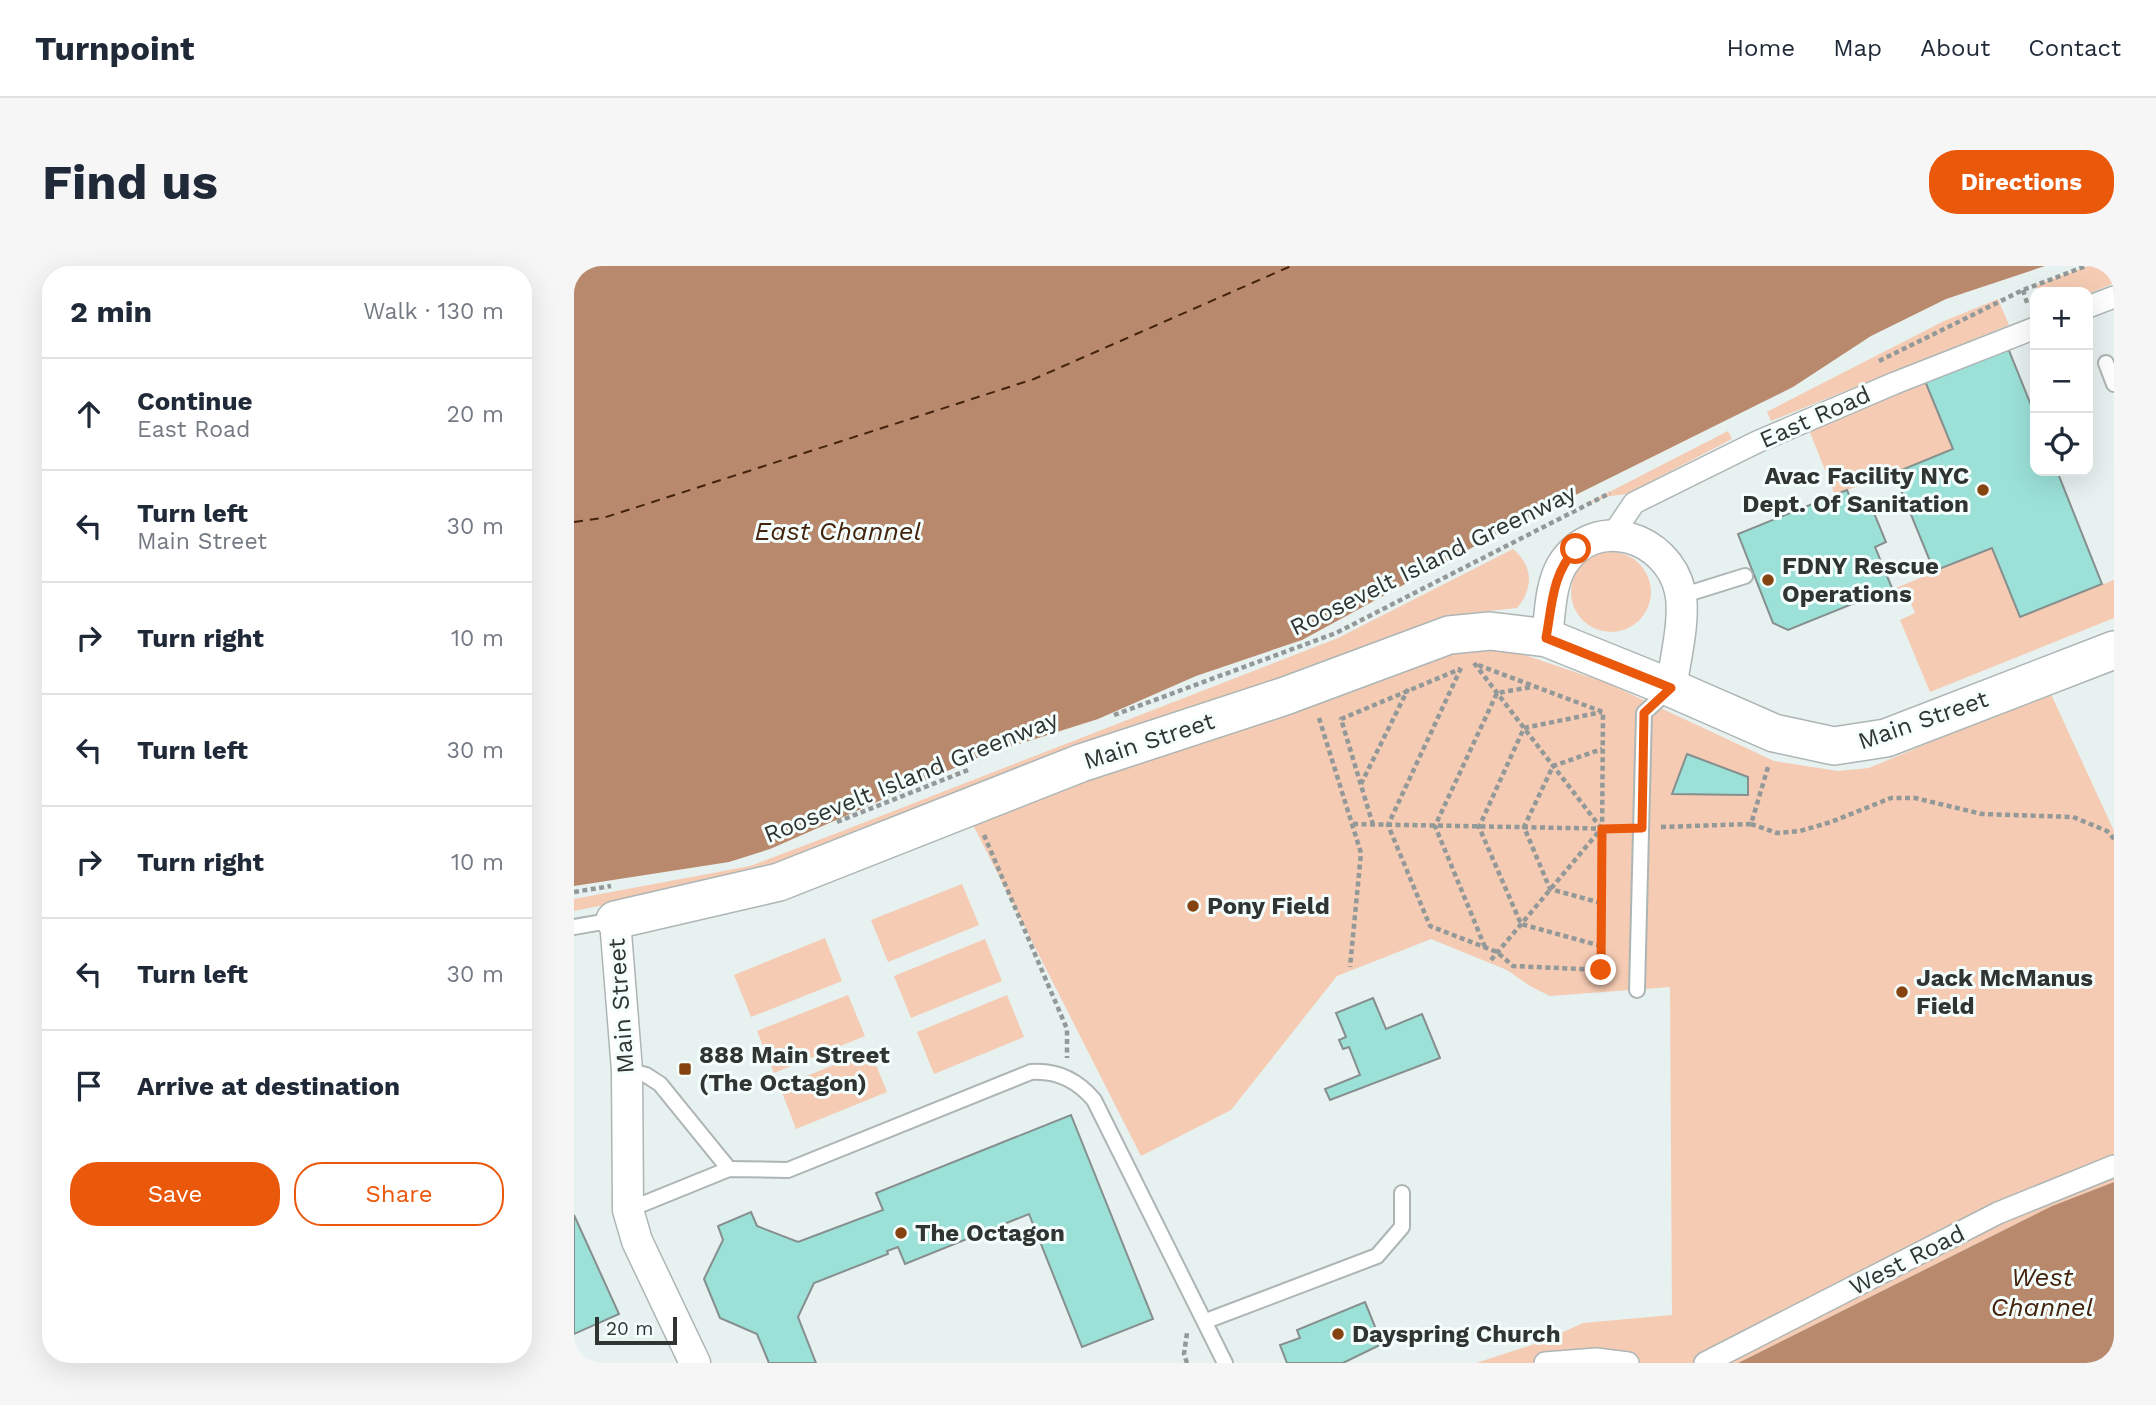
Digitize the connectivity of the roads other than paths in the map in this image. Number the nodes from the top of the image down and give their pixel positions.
1 (2114, 297) edge
2 (2093, 305) edge
3 (2030, 330) edge
4 (2106, 363) dead end
5 (2114, 384) edge
6 (1613, 534) junction
7 (1745, 576) dead end
8 (1681, 596) junction
9 (1546, 638) junction
10 (2114, 650) edge
11 (1671, 688) junction
12 (618, 902) junction
13 (574, 927) edge
14 (1637, 990) dead end
15 (627, 1070) junction
16 (2114, 1166) edge
17 (729, 1169) junction
18 (1402, 1193) dead end
19 (628, 1210) junction
20 (1206, 1321) junction
21 (695, 1363) edge
22 (1225, 1363) edge
23 (1545, 1363) edge
24 (1628, 1363) edge
25 (1705, 1363) edge

1 - 2 street
3 - 6 street, East Road
4 - 5 lane
6 - 8 street
6 - 9 street
7 - 8 lane
8 - 11 street
9 - 11 street, Main Street
9 - 12 street, Main Street
10 - 11 street, Main Street
11 - 14 lane
12 - 13 lane
12 - 15 street, Main Street
15 - 17 lane
15 - 19 street, Main Street
16 - 25 street, West Road
17 - 19 lane
17 - 20 lane
18 - 20 lane
19 - 21 street, Main Street
20 - 22 lane
23 - 24 street

